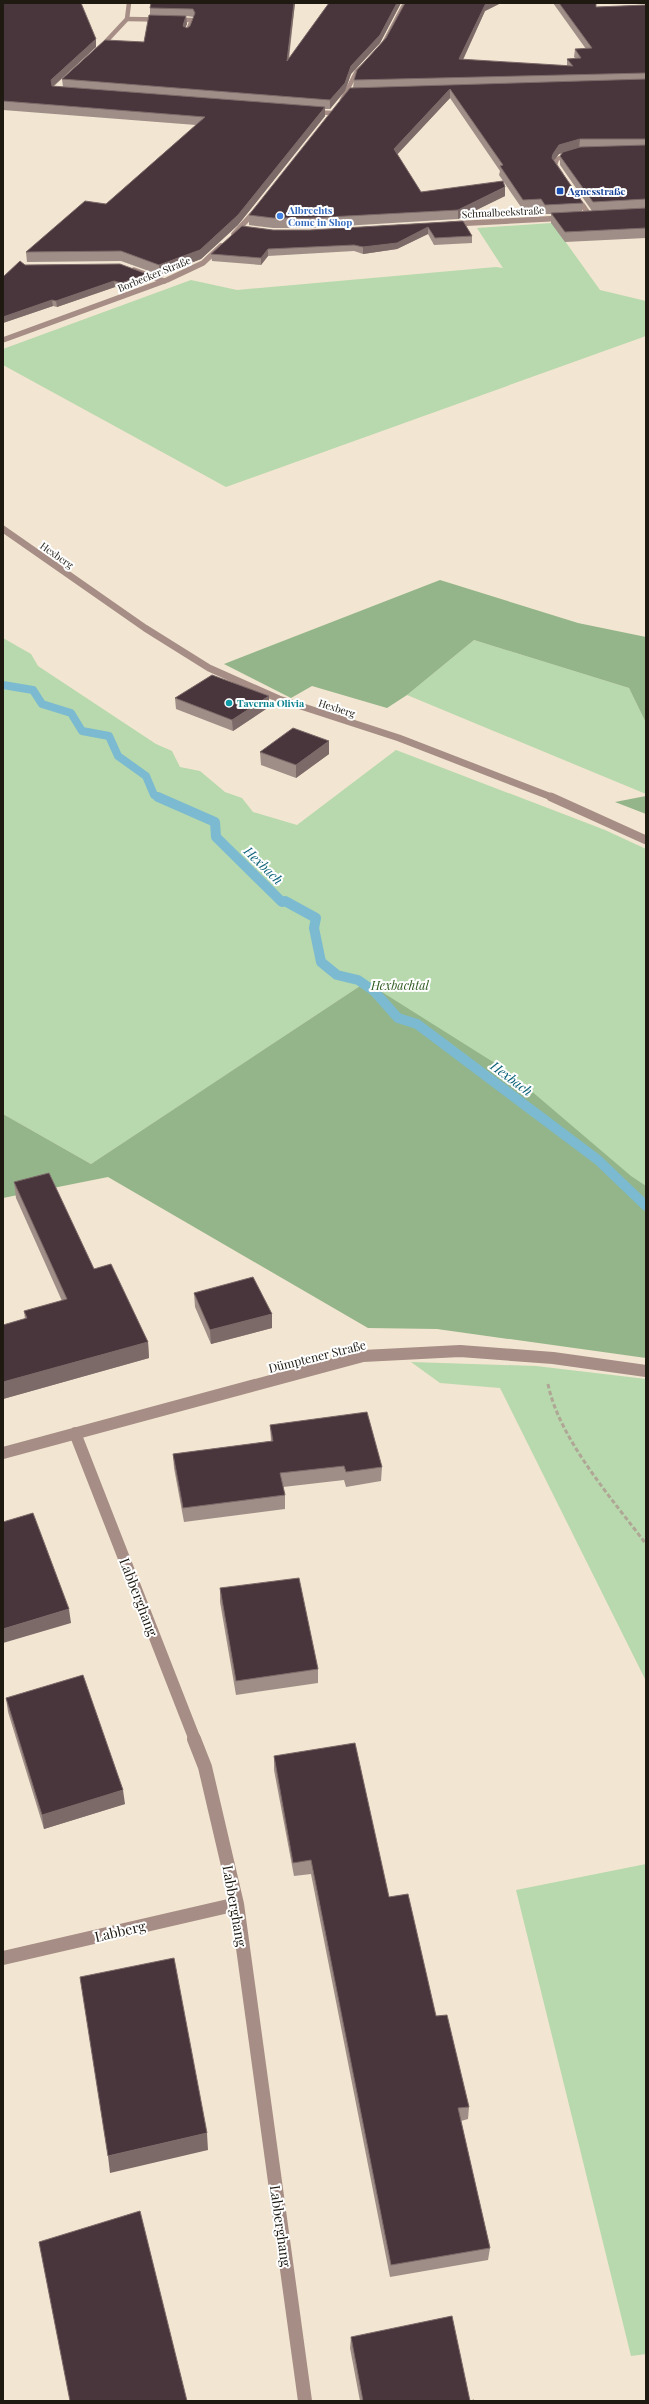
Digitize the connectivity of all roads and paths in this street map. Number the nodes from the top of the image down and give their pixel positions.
1 (129, 3) edge
2 (405, 3) edge
3 (127, 20) junction
4 (187, 32) edge
5 (98, 51) edge
6 (348, 93) junction
7 (355, 93) edge
8 (340, 103) edge
9 (336, 108) edge
10 (308, 112) edge
11 (332, 113) junction
12 (327, 119) edge
13 (575, 154) edge
14 (563, 177) edge
15 (571, 189) edge
16 (260, 204) edge
17 (590, 216) junction
18 (598, 216) edge
19 (569, 217) edge
20 (583, 217) edge
21 (446, 224) edge
22 (242, 228) junction
23 (249, 229) edge
24 (230, 238) edge
25 (225, 243) edge
26 (128, 268) edge
27 (164, 281) junction
28 (3, 340) edge
29 (3, 529) edge
30 (646, 840) edge
31 (553, 1358) junction
32 (646, 1371) edge
33 (75, 1433) junction
34 (3, 1453) edge
35 (646, 1544) edge
36 (237, 1904) junction
37 (3, 1958) edge
38 (305, 2401) edge

1 - 3 street
2 - 6 street
3 - 4 street
3 - 5 street
6 - 7 street
6 - 8 street
9 - 11 street
10 - 11 street
11 - 12 street
13 - 14 street
15 - 17 street
16 - 22 street
17 - 18 street
17 - 20 street
19 - 21 street, Schmalbeekstraße
22 - 23 street
22 - 24 street
25 - 27 street, Borbecker Straße
26 - 27 street
27 - 28 street, Borbecker Straße
29 - 30 street, Hexberg
31 - 32 street, Dümptener Straße
31 - 33 street, Dümptener Straße
31 - 35 path
33 - 34 street, Dümptener Straße
33 - 36 street, Labberghang
36 - 37 street, Labberg
36 - 38 street, Labberghang

